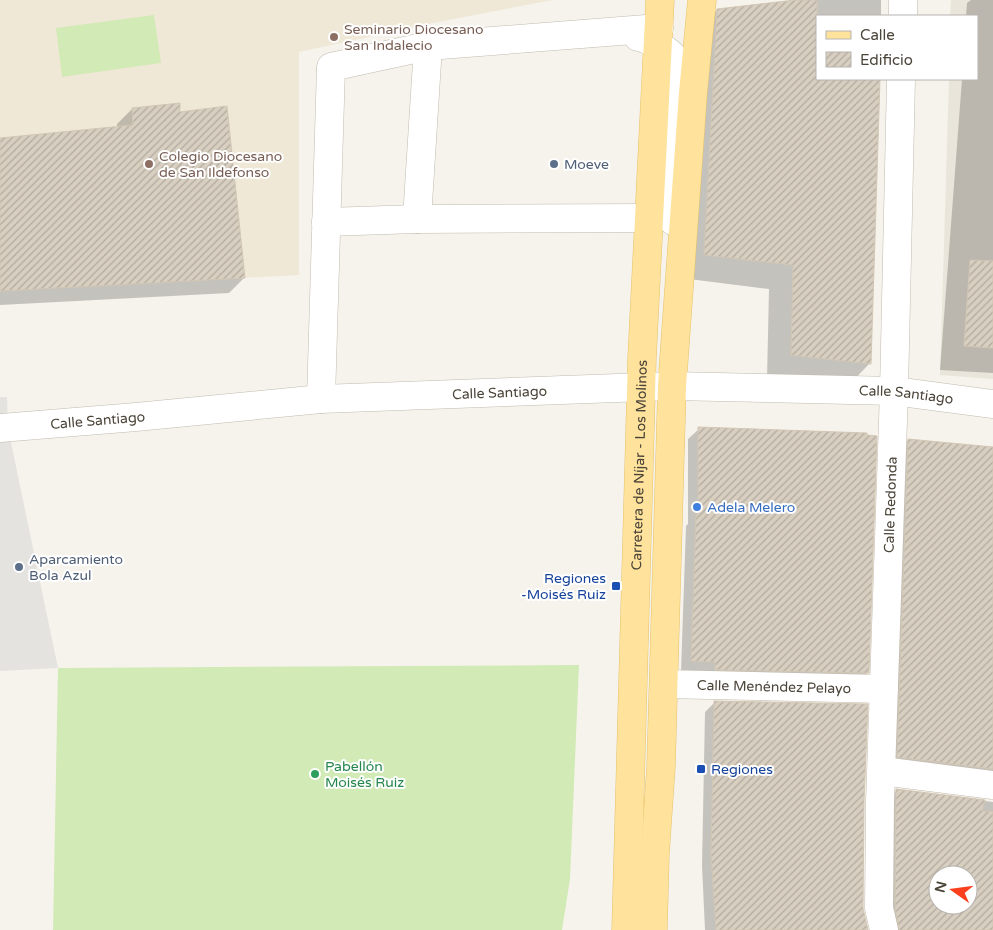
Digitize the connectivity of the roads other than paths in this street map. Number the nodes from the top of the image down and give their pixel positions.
1 (660, 0) edge
2 (702, 0) edge
3 (903, 0) edge
4 (903, 15) edge
5 (658, 37) junction
6 (428, 46) junction
7 (901, 80) edge
8 (649, 218) junction
9 (417, 219) junction
10 (326, 222) junction
11 (678, 310) junction
12 (672, 386) junction
13 (641, 388) junction
14 (894, 391) junction
15 (321, 399) junction
16 (993, 404) edge
17 (4, 428) edge
18 (664, 684) junction
19 (884, 689) junction
20 (882, 771) junction
21 (993, 785) edge
22 (655, 854) junction
23 (626, 930) edge
24 (653, 930) edge
25 (670, 930) edge
26 (884, 930) edge

1 - 5 main road, Carretera de Níjar - Los Molinos
2 - 11 main road
3 - 4 street
5 - 6 street
5 - 8 main road, Carretera de Níjar - Los Molinos
5 - 11 street
6 - 9 street
6 - 10 street
7 - 14 street, Calle Redonda
8 - 9 street
8 - 13 main road, Carretera de Níjar - Los Molinos
9 - 10 street
10 - 15 street
11 - 12 main road
12 - 13 street, Calle Santiago
12 - 14 street, Calle Santiago
12 - 18 main road
13 - 15 street, Calle Santiago
13 - 23 main road, Carretera de Níjar - Los Molinos
14 - 16 street, Calle Santiago
14 - 19 street, Calle Redonda
15 - 17 street, Calle Santiago
18 - 19 street, Calle Menéndez Pelayo
18 - 22 main road
19 - 20 street, Calle Redonda
20 - 21 street
20 - 26 street, Calle Redonda
22 - 24 main road
22 - 25 main road

